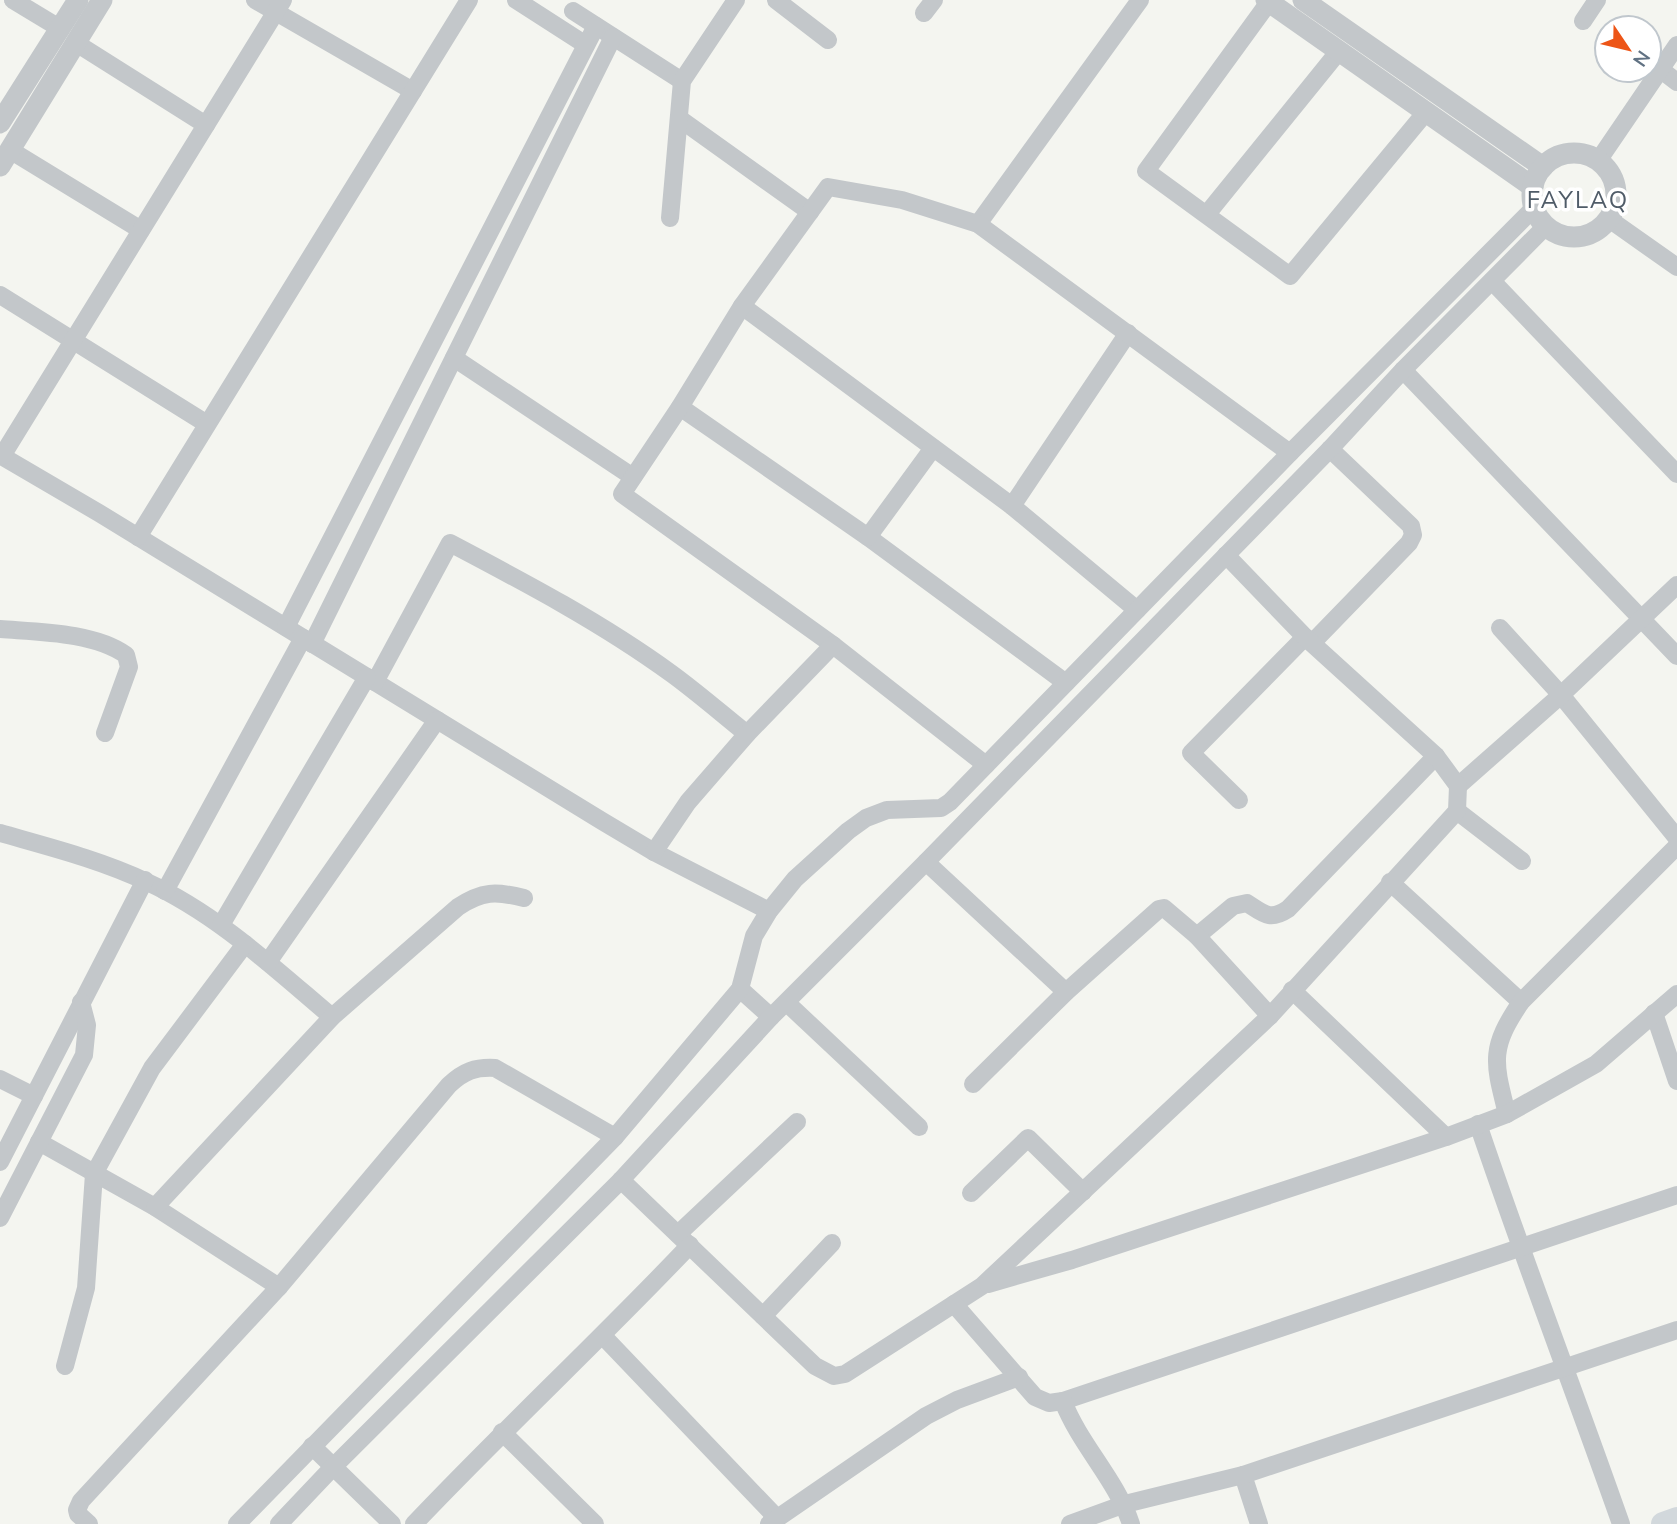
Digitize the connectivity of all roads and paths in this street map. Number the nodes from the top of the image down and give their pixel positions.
1 (13, 0) edge
2 (78, 0) edge
3 (102, 0) edge
4 (255, 0) edge
5 (469, 0) edge
6 (516, 0) edge
7 (736, 0) edge
8 (776, 0) edge
9 (1303, 0) edge
10 (1597, 0) edge
11 (1136, 1) edge
12 (1267, 1) edge
13 (576, 6) edge
14 (279, 7) edge
15 (1583, 21) dead end
16 (596, 26) junction
17 (561, 29) junction
18 (68, 36) junction
19 (613, 37) junction
20 (828, 40) dead end
21 (586, 45) junction
22 (1677, 45) edge
23 (1339, 51) junction
24 (1663, 65) edge
25 (1663, 71) edge
26 (682, 81) junction
27 (1677, 82) edge
28 (1650, 84) edge
29 (413, 91) junction
30 (1426, 112) junction
31 (680, 119) junction
32 (0, 123) edge
33 (206, 125) junction
34 (5, 158) edge
35 (1598, 160) junction
36 (1543, 167) junction
37 (1533, 187) junction
38 (1534, 208) junction
39 (810, 212) junction
40 (1207, 214) junction
41 (670, 218) dead end
42 (1609, 219) junction
43 (978, 224) junction
44 (1546, 226) junction
45 (141, 230) junction
46 (1677, 267) edge
47 (1492, 281) junction
48 (0, 295) edge
49 (742, 306) junction
50 (1128, 332) junction
51 (74, 340) junction
52 (454, 358) junction
53 (1403, 370) junction
54 (680, 407) junction
55 (208, 424) junction
56 (933, 448) junction
57 (1330, 449) junction
58 (1290, 453) junction
59 (1, 456) edge
60 (1677, 474) edge
61 (633, 477) junction
62 (1012, 506) junction
63 (138, 537) junction
64 (868, 537) junction
65 (1226, 555) junction
66 (1677, 585) edge
67 (1137, 610) junction
68 (1642, 618) junction
69 (286, 627) junction
70 (1500, 628) dead end
71 (0, 629) edge
72 (307, 640) junction
73 (1308, 640) junction
74 (833, 645) junction
75 (1677, 656) edge
76 (371, 680) junction
77 (1066, 683) junction
78 (1561, 695) junction
79 (437, 720) junction
80 (105, 733) dead end
81 (747, 734) junction
82 (1436, 756) junction
83 (986, 765) junction
84 (1458, 786) junction
85 (1239, 800) dead end
86 (931, 810) junction
87 (1457, 811) junction
88 (0, 833) edge
89 (953, 835) junction
90 (1677, 838) edge
91 (1677, 846) edge
92 (654, 852) junction
93 (1521, 861) dead end
94 (926, 862) junction
95 (145, 880) junction
96 (1390, 883) junction
97 (165, 891) junction
98 (524, 898) dead end
99 (769, 911) junction
100 (221, 925) junction
101 (1197, 936) junction
102 (245, 944) junction
103 (268, 962) junction
104 (740, 989) junction
105 (1292, 990) junction
106 (1066, 992) junction
107 (1677, 994) edge
108 (81, 1002) junction
109 (1521, 1002) junction
110 (787, 1003) junction
111 (1654, 1013) junction
112 (1270, 1016) junction
113 (332, 1017) junction
114 (771, 1017) junction
115 (0, 1079) edge
116 (1677, 1081) edge
117 (973, 1084) dead end
118 (34, 1096) junction
119 (1507, 1114) junction
120 (797, 1122) dead end
121 (1478, 1124) junction
122 (919, 1127) dead end
123 (615, 1137) junction
124 (1446, 1137) junction
125 (39, 1142) junction
126 (0, 1163) edge
127 (94, 1174) junction
128 (621, 1180) junction
129 (1083, 1192) junction
130 (971, 1193) dead end
131 (1677, 1195) edge
132 (155, 1207) junction
133 (2, 1210) edge
134 (684, 1239) junction
135 (832, 1243) dead end
136 (1519, 1247) junction
137 (982, 1286) junction
138 (279, 1287) junction
139 (954, 1304) junction
140 (763, 1315) junction
141 (1677, 1331) edge
142 (603, 1336) junction
143 (65, 1366) dead end
144 (1566, 1367) junction
145 (1018, 1377) junction
146 (1063, 1401) junction
147 (502, 1432) junction
148 (312, 1446) junction
149 (334, 1466) junction
150 (1243, 1475) junction
151 (1125, 1504) junction
152 (1677, 1519) edge
153 (772, 1521) edge
154 (89, 1524) edge
155 (237, 1524) edge
156 (279, 1524) edge
157 (392, 1524) edge
158 (414, 1524) edge
159 (595, 1524) edge
160 (1070, 1524) edge
161 (1131, 1524) edge
162 (1259, 1524) edge
163 (1621, 1524) edge
164 (1663, 1524) edge

1 - 18 street
2 - 18 street
3 - 18 street
4 - 14 street
5 - 29 street
6 - 17 street
7 - 26 street
8 - 20 street
9 - 36 street
10 - 15 street
11 - 43 street
12 - 23 street
12 - 40 street
13 - 16 street
13 - 17 street
14 - 29 street
14 - 33 street
16 - 19 street
16 - 21 street
17 - 21 street
18 - 32 street
18 - 33 street
18 - 34 street
19 - 26 street
19 - 52 street
21 - 69 street
22 - 24 street
23 - 30 street
23 - 40 street
25 - 27 street
26 - 31 street
28 - 35 street
29 - 55 street
30 - 37 street
30 - 40 street
31 - 39 street
31 - 41 street
33 - 45 street
34 - 45 street
35 - 36 street
35 - 42 street
36 - 37 street
37 - 38 street
38 - 44 street
38 - 58 street
39 - 43 street
39 - 49 street
42 - 44 street
42 - 46 street
43 - 50 street
44 - 47 street
45 - 51 street
47 - 53 street
47 - 60 street
48 - 51 street
49 - 54 street
49 - 56 street
50 - 58 street
50 - 62 street
51 - 55 street
51 - 59 street
52 - 61 street
52 - 72 street
53 - 57 street
53 - 68 street
54 - 61 street
54 - 64 street
55 - 63 street
56 - 62 street
56 - 64 street
57 - 65 street
57 - 73 street
58 - 67 street
59 - 63 street
61 - 74 street
62 - 67 street
63 - 69 street
64 - 77 street
65 - 73 street
65 - 89 street
66 - 68 street
67 - 77 street
68 - 75 street
68 - 78 street
69 - 72 street
70 - 78 street
71 - 80 street
72 - 76 street
72 - 97 street
73 - 82 street
73 - 85 street
74 - 81 street
74 - 83 street
76 - 79 street
76 - 81 street
76 - 100 street
77 - 83 street
78 - 84 street
78 - 90 street
79 - 92 street
79 - 103 street
81 - 92 street
82 - 84 street
82 - 101 street
83 - 86 street
84 - 87 street
86 - 89 street
86 - 99 street
87 - 93 street
87 - 96 street
88 - 95 street
89 - 94 street
91 - 109 street
92 - 99 street
94 - 106 street
94 - 110 street
95 - 97 street
95 - 108 street
96 - 105 street
96 - 109 street
97 - 100 street
98 - 113 street
99 - 104 street
100 - 102 street
101 - 106 street
101 - 112 street
102 - 103 street
102 - 127 street
103 - 113 street
104 - 114 street
104 - 123 street
105 - 112 street
105 - 124 street
106 - 117 street
107 - 111 street
108 - 118 street
108 - 125 street
109 - 119 street
110 - 114 street
110 - 122 street
111 - 116 street
111 - 119 street
112 - 129 street
113 - 132 street
114 - 128 street
115 - 118 street
118 - 126 street
119 - 121 street
120 - 134 street
121 - 124 street
121 - 136 street
123 - 138 street
123 - 148 street
124 - 137 street
125 - 127 street
125 - 133 street
127 - 132 street
127 - 143 street
128 - 134 street
128 - 149 street
129 - 130 street
129 - 137 street
131 - 136 street
132 - 138 street
134 - 140 street
134 - 142 street
135 - 140 street
136 - 144 street
136 - 146 street
137 - 139 street
138 - 154 street
139 - 140 street
139 - 145 street
141 - 144 street
142 - 147 street
142 - 153 street
144 - 150 street
144 - 163 street
145 - 146 street
145 - 153 street
146 - 151 street
147 - 158 street
147 - 159 street
148 - 149 street
148 - 155 street
149 - 156 street
149 - 157 street
150 - 151 street
150 - 162 street
151 - 160 street
151 - 161 street
152 - 164 main road

